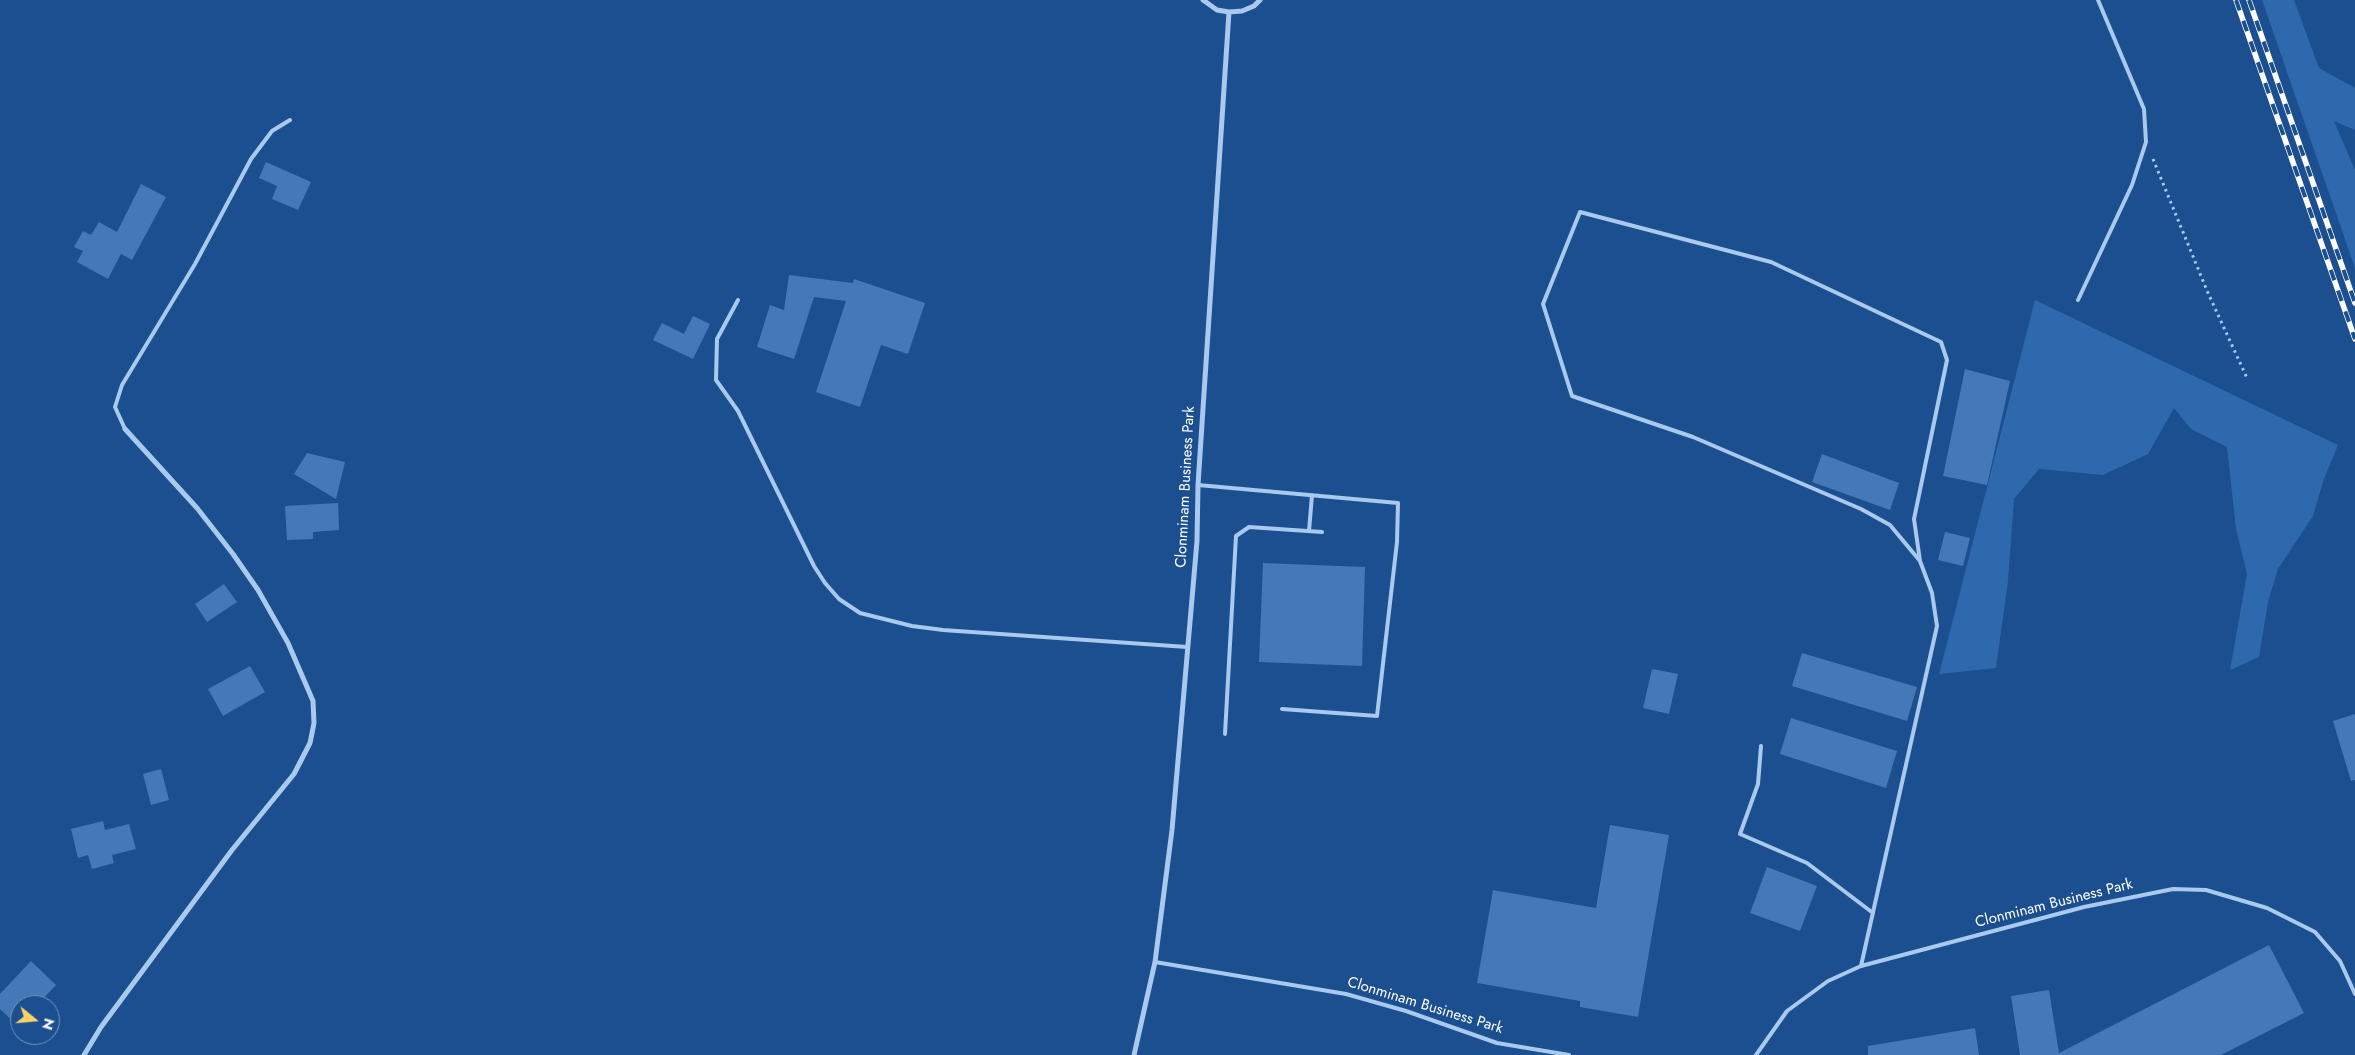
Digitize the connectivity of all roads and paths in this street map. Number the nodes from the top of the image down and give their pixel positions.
1 (1203, 0) edge
2 (1260, 0) edge
3 (2098, 0) edge
4 (1229, 12) junction
5 (290, 120) dead end
6 (2146, 142) junction
7 (738, 300) dead end
8 (2078, 300) dead end
9 (2247, 378) dead end
10 (125, 429) joint
11 (1198, 485) junction
12 (1312, 495) junction
13 (1309, 531) junction
14 (1322, 532) dead end
15 (1920, 561) junction
16 (1187, 647) junction
17 (1282, 709) dead end
18 (1225, 734) dead end
19 (1761, 746) dead end
20 (1872, 913) junction
21 (1155, 962) junction
22 (1861, 966) junction
23 (2353, 986) edge
24 (2355, 994) edge
25 (84, 1055) edge
26 (1134, 1055) edge
27 (1569, 1055) edge
28 (1756, 1055) edge

1 - 4 street
2 - 4 street
3 - 6 lane
4 - 11 street, Clonminam Business Park
5 - 10 lane
6 - 8 lane
6 - 9 path
7 - 16 lane
10 - 25 street
11 - 12 lane
11 - 16 street, Clonminam Business Park
12 - 13 lane
12 - 17 lane
13 - 14 lane
13 - 18 lane
15 - 15 lane
15 - 20 lane
16 - 21 street, Clonminam Business Park
19 - 20 lane
20 - 22 lane
21 - 26 street, Clonminam Business Park
21 - 27 lane, Clonminam Business Park
22 - 23 lane, Clonminam Business Park
22 - 28 lane, Clonminam Business Park
23 - 24 lane, Clonminam Business Park

